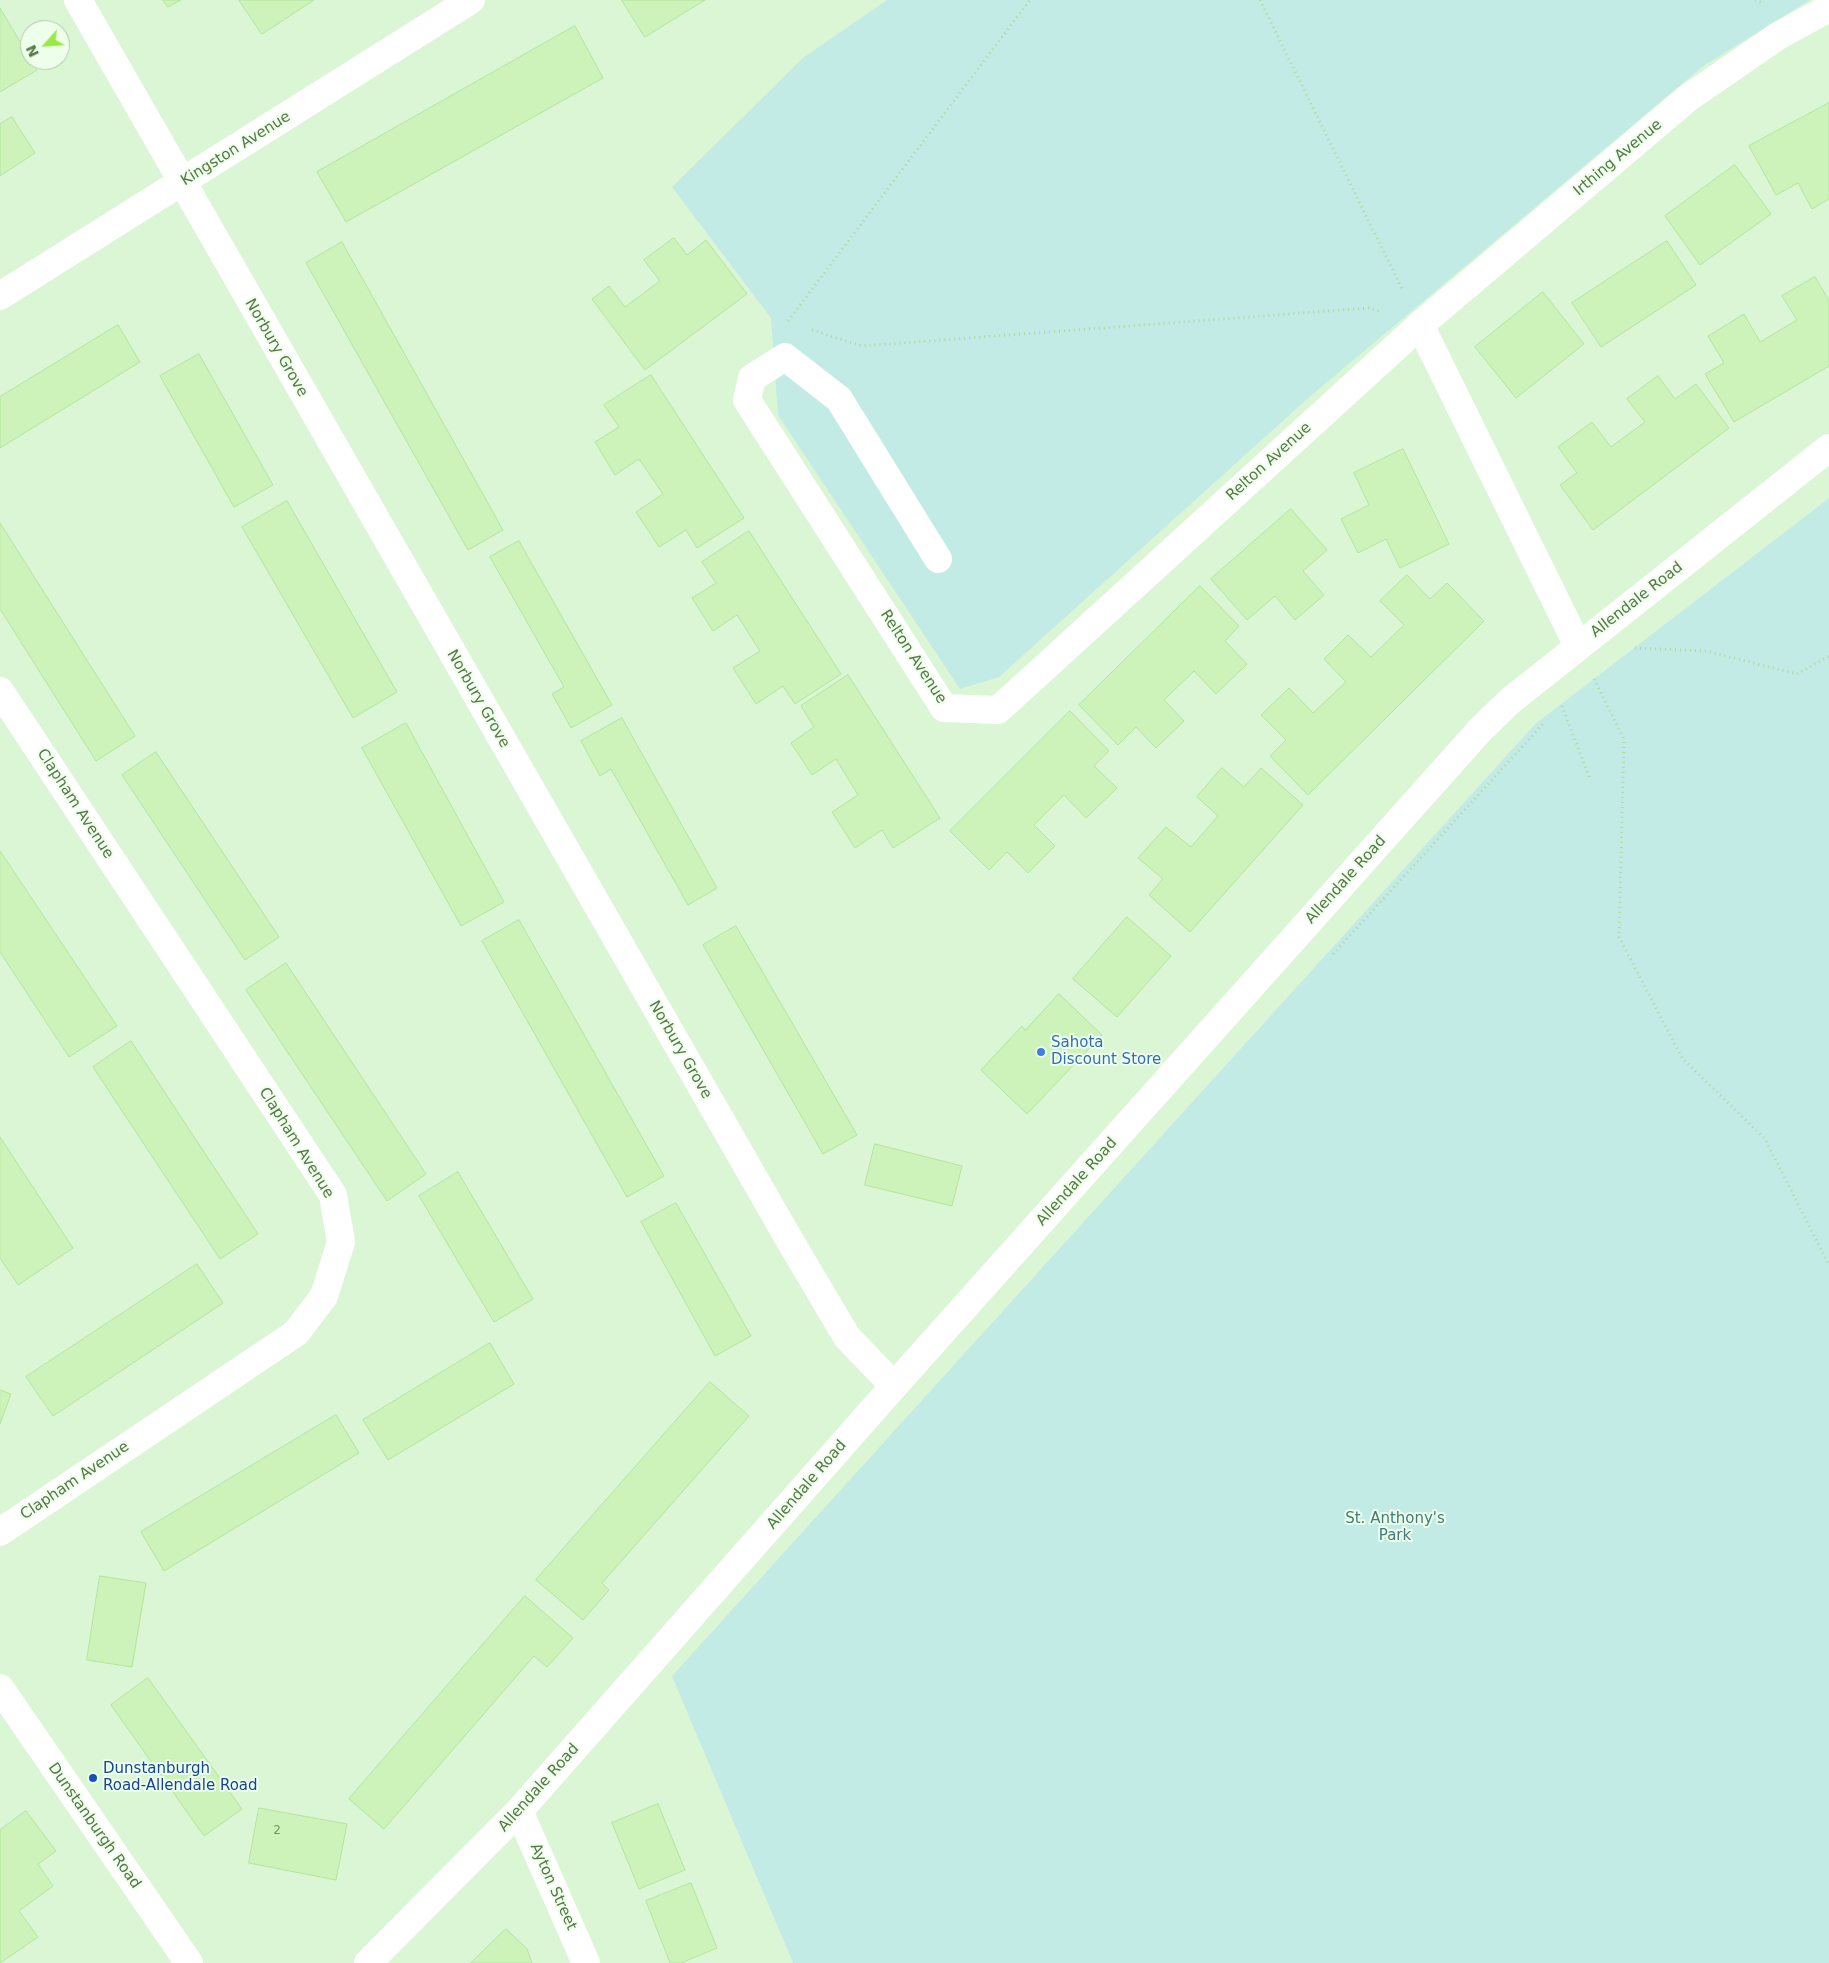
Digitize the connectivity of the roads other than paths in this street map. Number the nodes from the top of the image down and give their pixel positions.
1 (78, 0) edge
2 (471, 0) edge
3 (1829, 8) edge
4 (182, 184) junction
5 (0, 296) edge
6 (1420, 325) junction
7 (1829, 448) edge
8 (938, 559) dead end
9 (1578, 646) junction
10 (0, 691) edge
11 (894, 1386) junction
12 (0, 1532) edge
13 (0, 1688) edge
14 (519, 1811) junction
15 (189, 1963) edge
16 (368, 1963) edge
17 (586, 1963) edge

1 - 4 street, Norbury Grove
2 - 4 street, Kingston Avenue
3 - 6 street, Irthing Avenue
4 - 5 street, Kingston Avenue
4 - 11 street, Norbury Grove
6 - 8 street, Relton Avenue
6 - 9 street
7 - 9 street, Allendale Road
9 - 11 street, Allendale Road
10 - 12 street, Clapham Avenue
11 - 14 street, Allendale Road
13 - 15 street, Dunstanburgh Road
14 - 16 street, Allendale Road
14 - 17 street, Ayton Street

